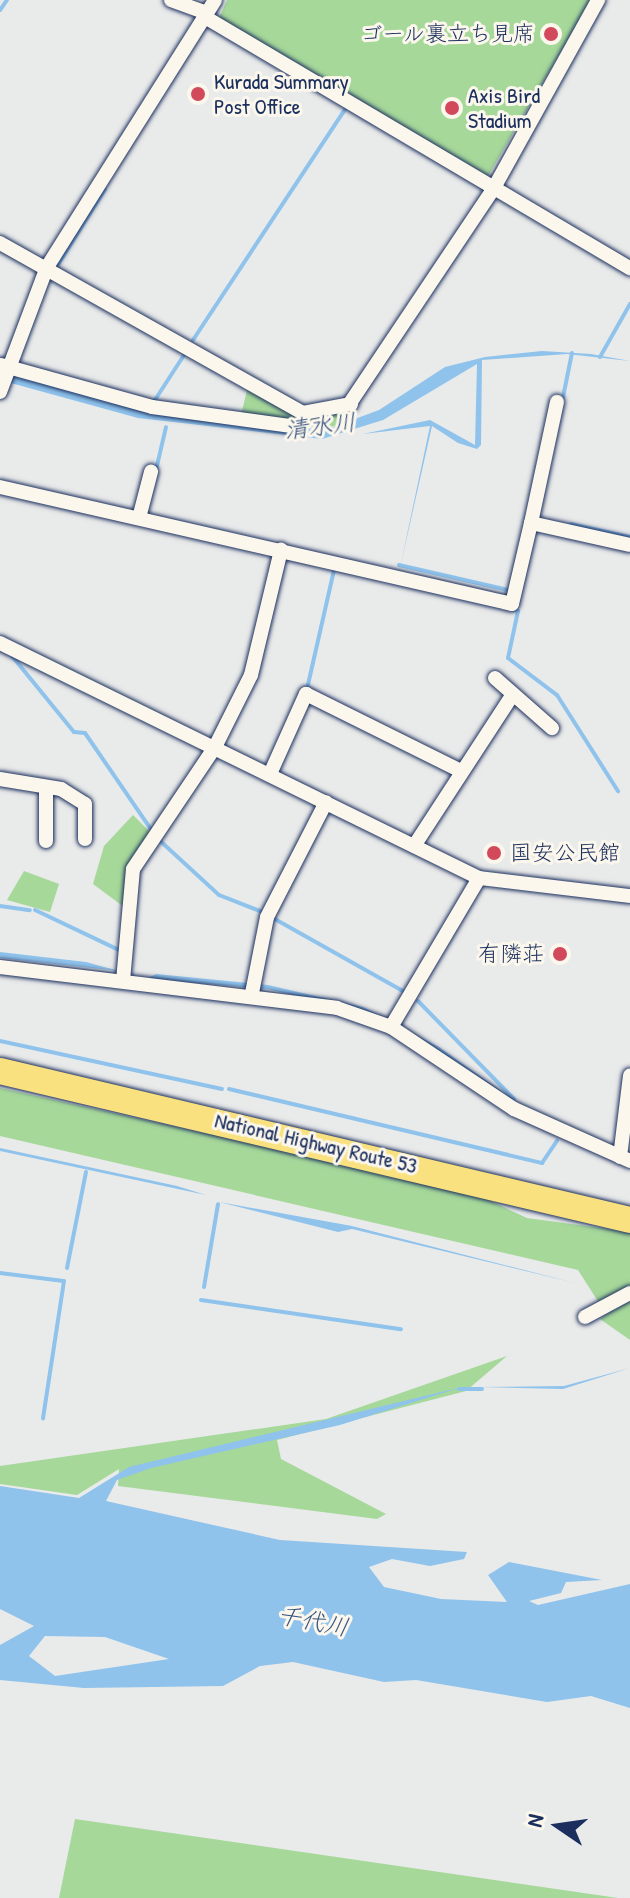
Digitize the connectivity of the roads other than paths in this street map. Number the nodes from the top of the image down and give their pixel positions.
1 (171, 0) edge
2 (598, 0) edge
3 (209, 10) edge
4 (495, 186) junction
5 (0, 243) edge
6 (47, 267) junction
7 (630, 268) edge
8 (4, 366) edge
9 (0, 392) edge
10 (557, 402) dead end
11 (290, 426) dead end
12 (151, 472) dead end
13 (0, 487) edge
14 (139, 518) junction
15 (531, 523) junction
16 (630, 545) edge
17 (281, 550) junction
18 (0, 643) edge
19 (495, 678) dead end
20 (513, 694) junction
21 (552, 728) dead end
22 (215, 747) junction
23 (461, 771) junction
24 (270, 774) junction
25 (0, 779) edge
26 (46, 787) junction
27 (326, 802) junction
28 (85, 839) dead end
29 (46, 841) dead end
30 (414, 846) junction
31 (479, 878) junction
32 (630, 896) edge
33 (0, 967) edge
34 (123, 981) junction
35 (252, 993) junction
36 (391, 1027) junction
37 (0, 1071) edge
38 (630, 1076) edge
39 (625, 1159) edge
40 (630, 1220) edge
41 (630, 1293) edge
42 (585, 1317) dead end

1 - 3 street
2 - 4 street
3 - 4 street
3 - 6 street
4 - 6 street
4 - 7 street
5 - 6 street
6 - 8 street
8 - 9 street
8 - 11 street
10 - 15 street
12 - 14 street
13 - 14 street
14 - 17 street
15 - 16 street
15 - 17 street
17 - 22 street
18 - 22 street
19 - 20 street
20 - 21 street
20 - 23 street
22 - 24 street
22 - 34 street
23 - 24 street
23 - 30 street
24 - 27 street
25 - 26 street
26 - 28 street
26 - 29 street
27 - 30 street
27 - 35 street
30 - 31 street
31 - 32 street
31 - 36 street
33 - 34 street
34 - 35 street
35 - 36 street
36 - 39 street
37 - 40 highway, National Highway Route 53
38 - 39 street
41 - 42 street

